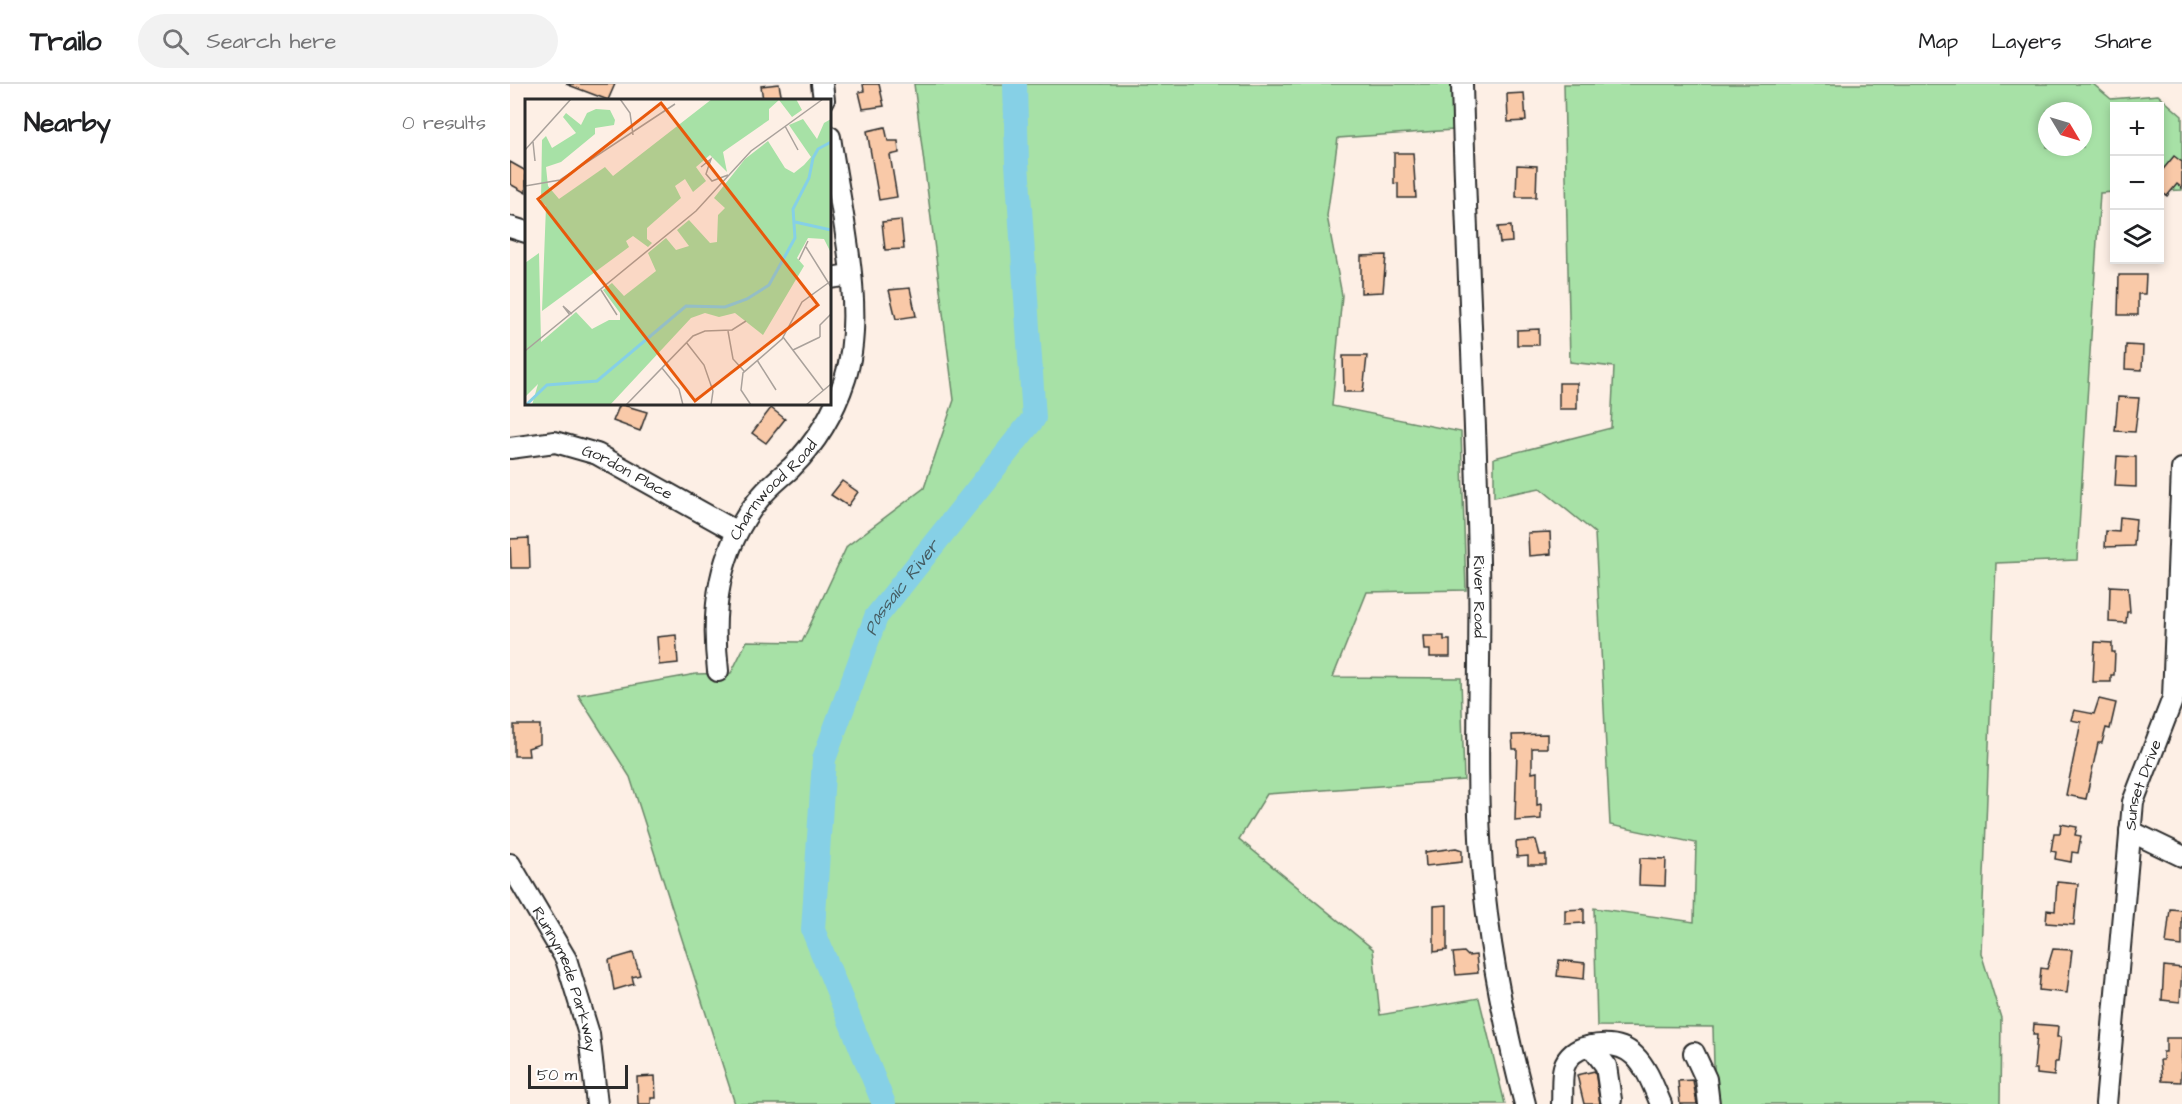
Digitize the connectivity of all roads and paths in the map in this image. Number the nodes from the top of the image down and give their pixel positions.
1 (822, 84) edge
2 (1462, 84) edge
3 (824, 99) edge
4 (831, 143) edge
5 (510, 227) edge
6 (525, 232) edge
7 (850, 275) junction
8 (831, 278) edge
9 (510, 448) edge
10 (2182, 469) edge
11 (738, 532) junction
12 (718, 671) dead end
13 (2130, 831) junction
14 (2182, 856) edge
15 (510, 864) edge
16 (1591, 1046) junction
17 (1694, 1053) dead end
18 (1611, 1100) dead end
19 (597, 1104) edge
20 (1525, 1104) edge
21 (1562, 1104) edge
22 (1661, 1104) edge
23 (1709, 1104) edge
24 (2106, 1104) edge

1 - 3 street
2 - 20 street, River Road
4 - 7 street, Charnwood Road
5 - 6 street
7 - 8 street
7 - 11 street, Charnwood Road
9 - 11 street, Gordon Place
10 - 13 street, Sunset Drive
11 - 12 street, Charnwood Road
13 - 14 street
13 - 24 street, Sunset Drive
15 - 19 street, Runnymede Parkway
16 - 18 street
16 - 21 street
16 - 22 street
17 - 23 street

